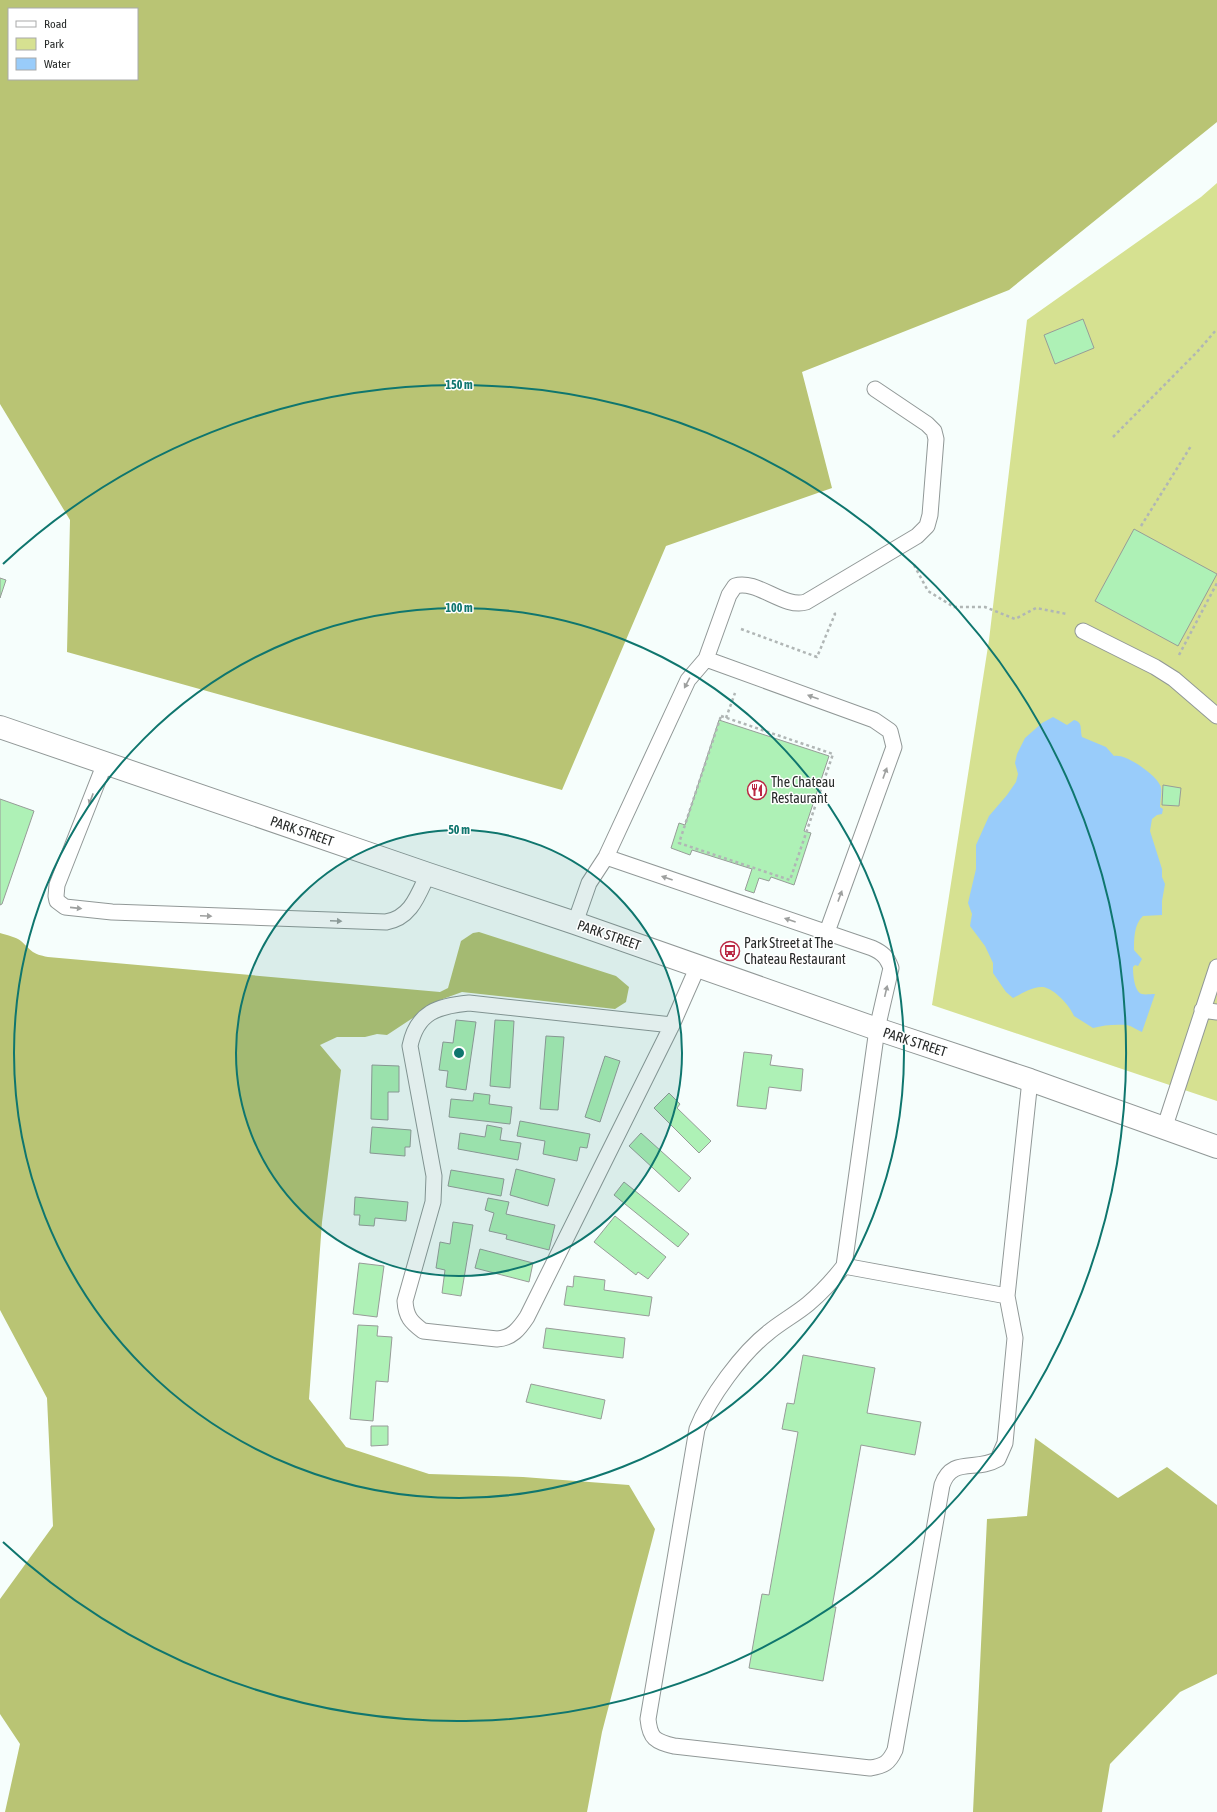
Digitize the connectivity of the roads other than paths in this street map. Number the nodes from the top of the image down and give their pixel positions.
1 (875, 389) dead end
2 (1083, 631) dead end
3 (706, 659) junction
4 (1217, 716) edge
5 (0, 727) edge
6 (105, 763) junction
7 (606, 857) junction
8 (428, 874) junction
9 (575, 923) junction
10 (827, 932) junction
11 (698, 966) junction
12 (1217, 967) edge
13 (1210, 1011) edge
14 (672, 1025) junction
15 (877, 1029) junction
16 (1030, 1080) junction
17 (1164, 1129) junction
18 (1217, 1147) edge
19 (844, 1266) junction
20 (1007, 1296) junction

1 - 3 lane
2 - 4 lane
3 -> 7 lane
10 -> 3 lane
5 - 6 main road, PARK STREET
6 - 8 main road, PARK STREET
6 -> 8 lane
7 - 9 lane
10 -> 7 lane
8 - 9 main road, PARK STREET
9 - 11 main road, PARK STREET
15 -> 10 lane
11 - 14 lane
11 - 15 main road, PARK STREET
12 - 13 lane
13 - 17 lane
14 - 14 lane
15 - 16 main road, PARK STREET
15 - 19 lane
16 - 17 main road, PARK STREET
16 - 20 lane
17 - 18 main road, PARK STREET
19 - 20 lane
19 - 20 lane

